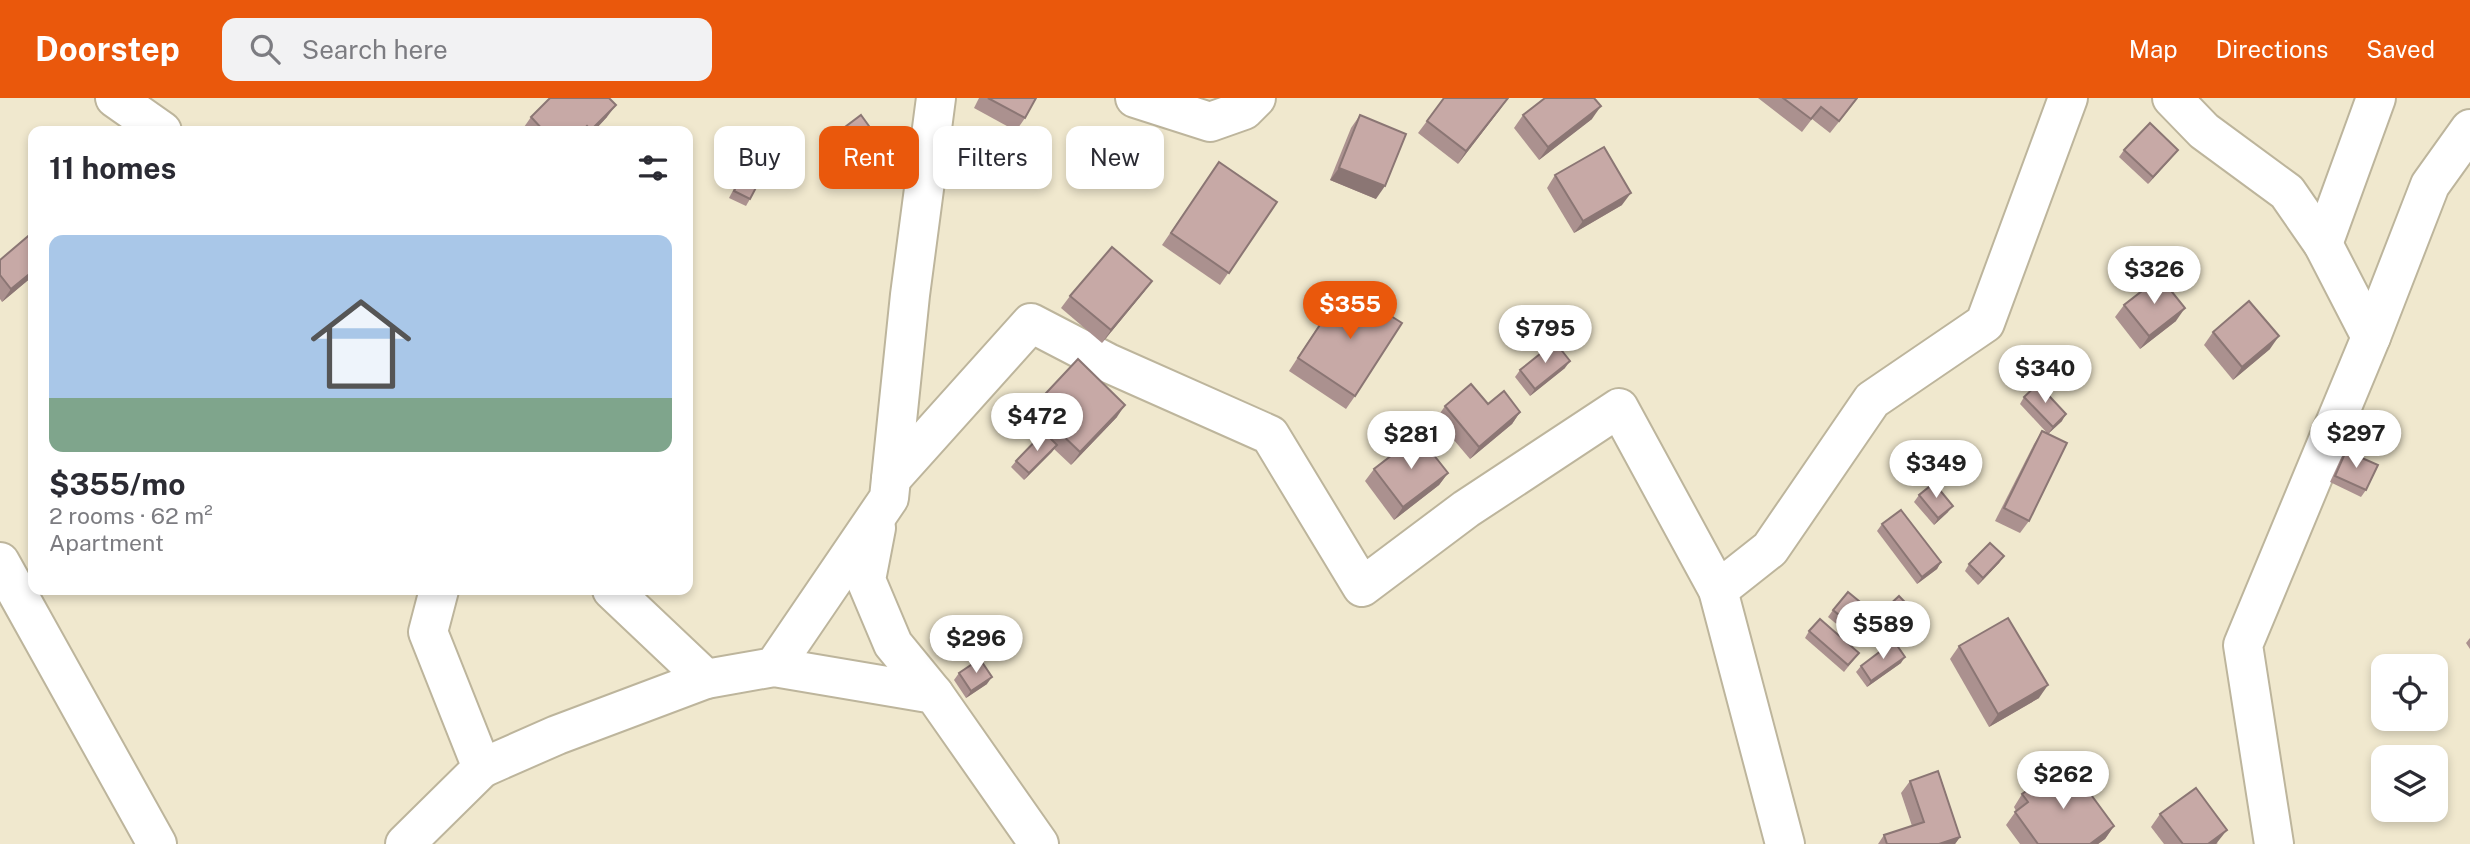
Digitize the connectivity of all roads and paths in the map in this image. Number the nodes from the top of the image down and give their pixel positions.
1 (115, 98) edge
2 (936, 98) edge
3 (1135, 98) edge
4 (1256, 98) edge
5 (2068, 98) edge
6 (2172, 98) edge
7 (2376, 98) edge
8 (155, 126) edge
9 (2470, 129) edge
10 (2323, 244) junction
11 (2371, 337) junction
12 (885, 496) junction
13 (0, 562) edge
14 (1718, 590) junction
15 (438, 595) edge
16 (617, 595) edge
17 (774, 667) junction
18 (706, 679) junction
19 (934, 694) junction
20 (482, 768) junction
21 (157, 844) edge
22 (405, 844) edge
23 (1039, 844) edge
24 (1785, 844) edge
25 (2274, 844) edge

1 - 8 street
2 - 12 street
3 - 4 street
5 - 14 street
6 - 10 street
7 - 10 street
9 - 11 street
10 - 11 street
11 - 25 street
12 - 14 street
12 - 17 street
12 - 19 street
13 - 21 street
14 - 24 street
15 - 20 street
16 - 18 street
17 - 18 street
17 - 19 street
18 - 20 street
19 - 23 street
20 - 22 street

